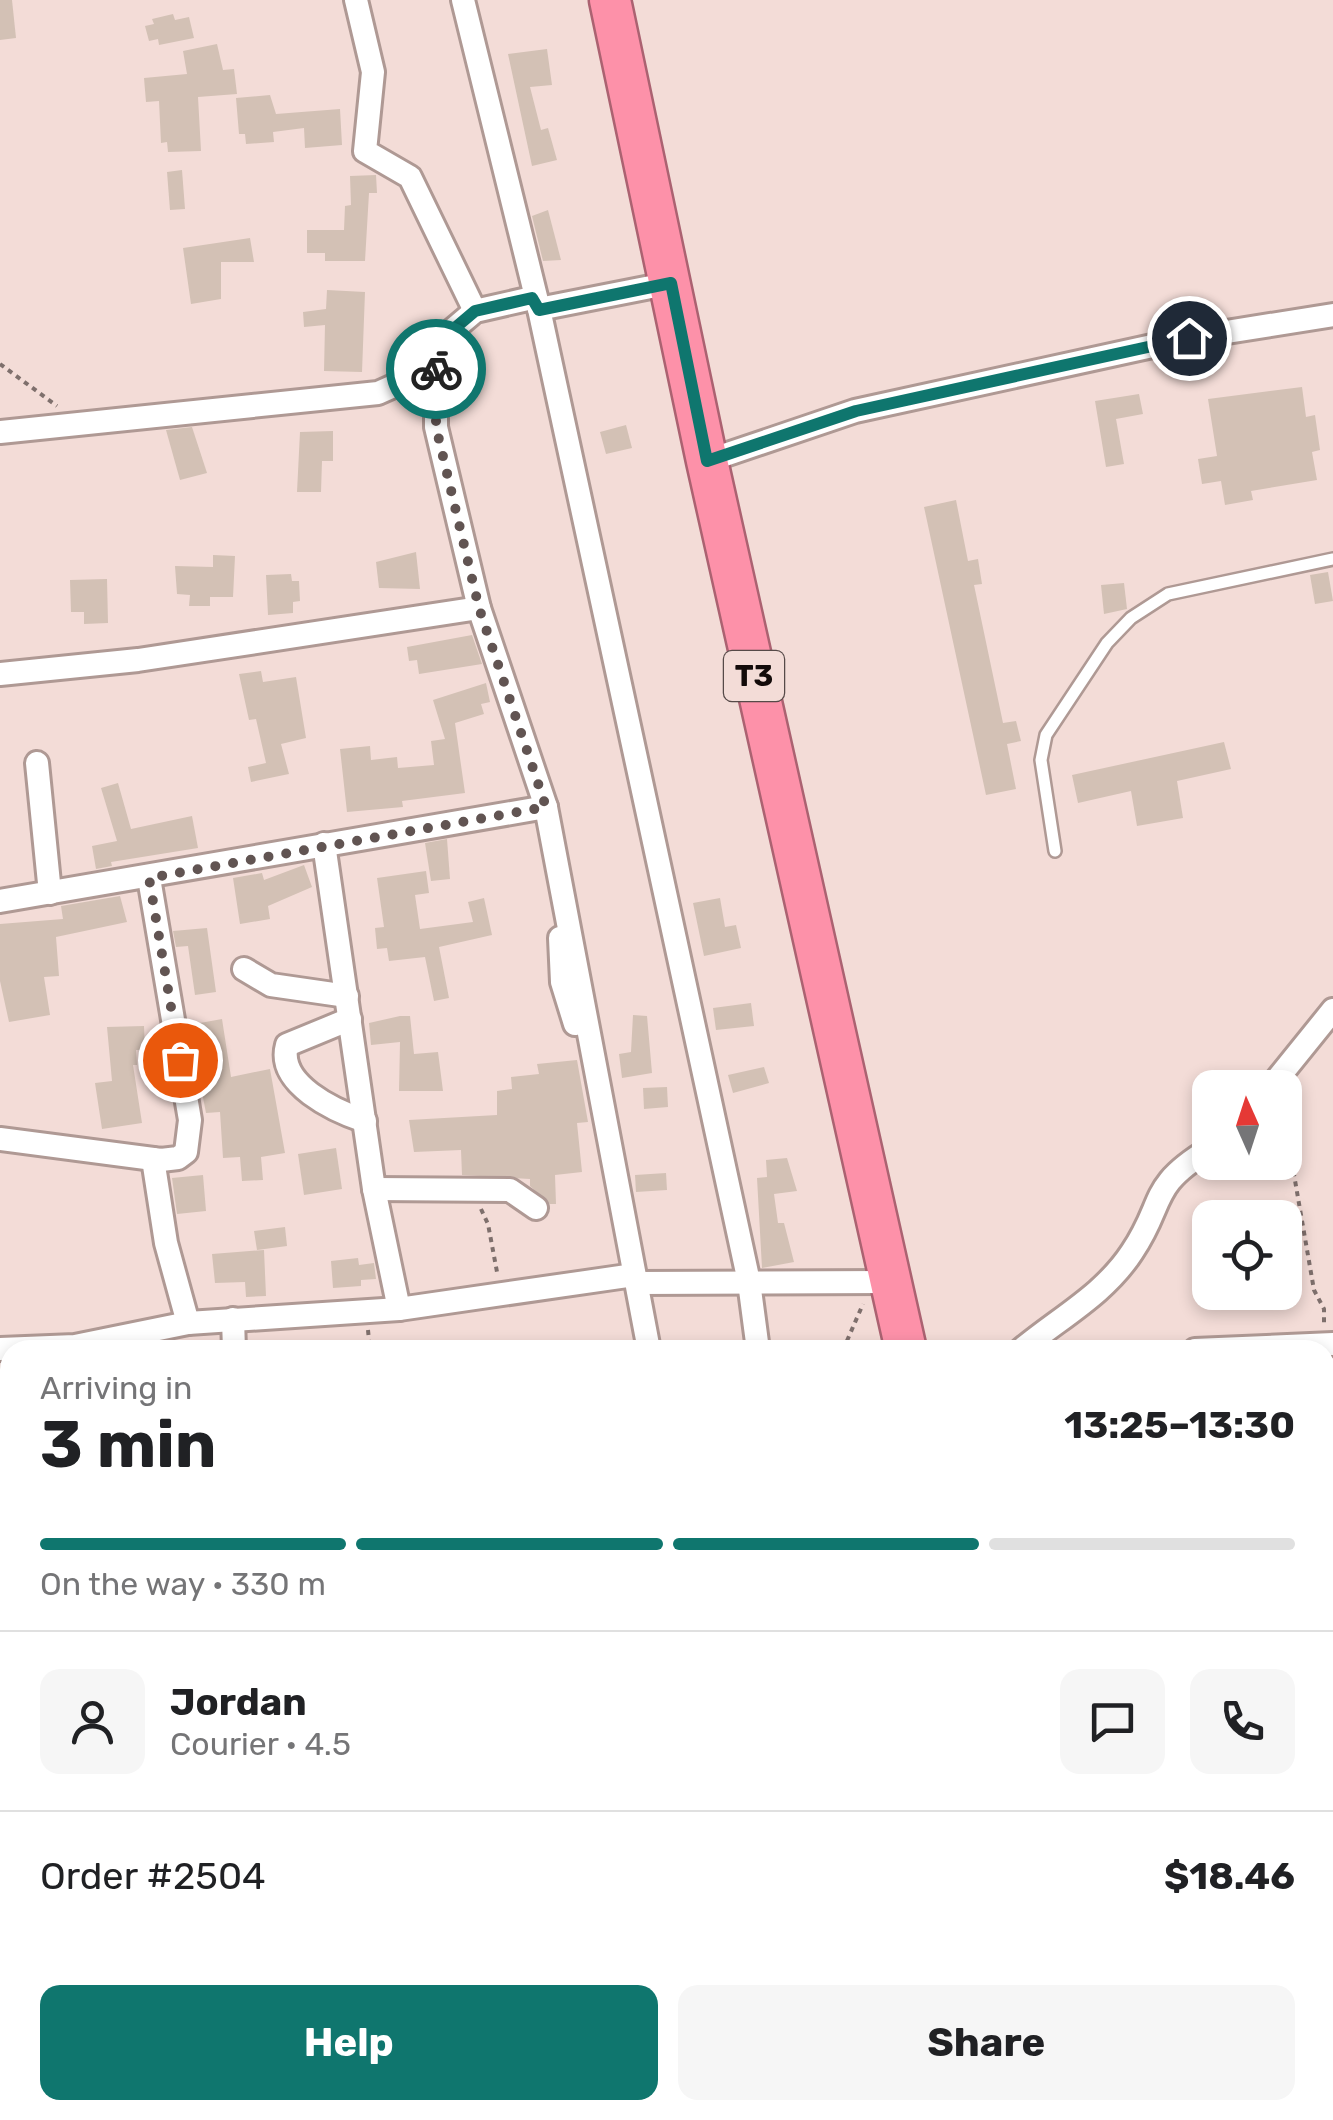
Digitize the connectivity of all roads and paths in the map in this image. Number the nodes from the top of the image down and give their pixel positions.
1 (356, 0) edge
2 (463, 0) edge
3 (610, 0) edge
4 (671, 283) junction
5 (536, 304) junction
6 (475, 311) junction
7 (1333, 315) edge
8 (436, 344) junction
9 (0, 364) edge
10 (74, 423) junction
11 (0, 432) edge
12 (707, 461) junction
13 (1333, 559) edge
14 (479, 608) junction
15 (0, 674) edge
16 (38, 763) dead end
17 (546, 807) junction
18 (324, 844) junction
19 (1054, 851) dead end
20 (149, 878) junction
21 (50, 894) junction
22 (0, 901) edge
23 (244, 969) dead end
24 (349, 1007) junction
25 (1333, 1010) edge
26 (1285, 1070) edge
27 (365, 1120) junction
28 (0, 1139) edge
29 (153, 1159) junction
30 (1192, 1162) edge
31 (1297, 1180) edge
32 (374, 1188) junction
33 (467, 1189) junction
34 (536, 1208) dead end
35 (636, 1279) junction
36 (749, 1282) junction
37 (880, 1282) junction
38 (501, 1292) junction
39 (399, 1309) junction
40 (233, 1319) junction
41 (188, 1323) junction
42 (105, 1340) edge
43 (234, 1340) edge
44 (647, 1340) edge
45 (757, 1340) edge
46 (848, 1340) edge
47 (902, 1340) edge
48 (1035, 1340) edge
49 (1323, 1340) edge

1 - 6 street
2 - 5 street
3 - 4 highway, T3
4 - 5 street
4 - 12 highway, T3
5 - 6 street
5 - 36 street
6 - 8 street
7 - 12 street
8 - 10 street
8 - 14 street
9 - 10 path
10 - 11 street
12 - 37 highway, T3
13 - 19 lane
14 - 15 street
14 - 17 street
16 - 21 street
17 - 18 street
17 - 35 street
18 - 20 street
18 - 24 street
20 - 21 street
20 - 29 street
21 - 22 street
23 - 24 street
24 - 27 street
24 - 27 street
25 - 26 street
27 - 32 street
28 - 29 street
29 - 41 street
30 - 48 street
31 - 49 path
32 - 33 street
32 - 39 street
33 - 34 street
33 - 38 path
35 - 36 street
35 - 38 street
35 - 44 street
36 - 37 street
36 - 45 street
37 - 46 path
37 - 47 highway, T3
38 - 39 street
39 - 40 street
40 - 41 street
40 - 43 street
41 - 42 street

